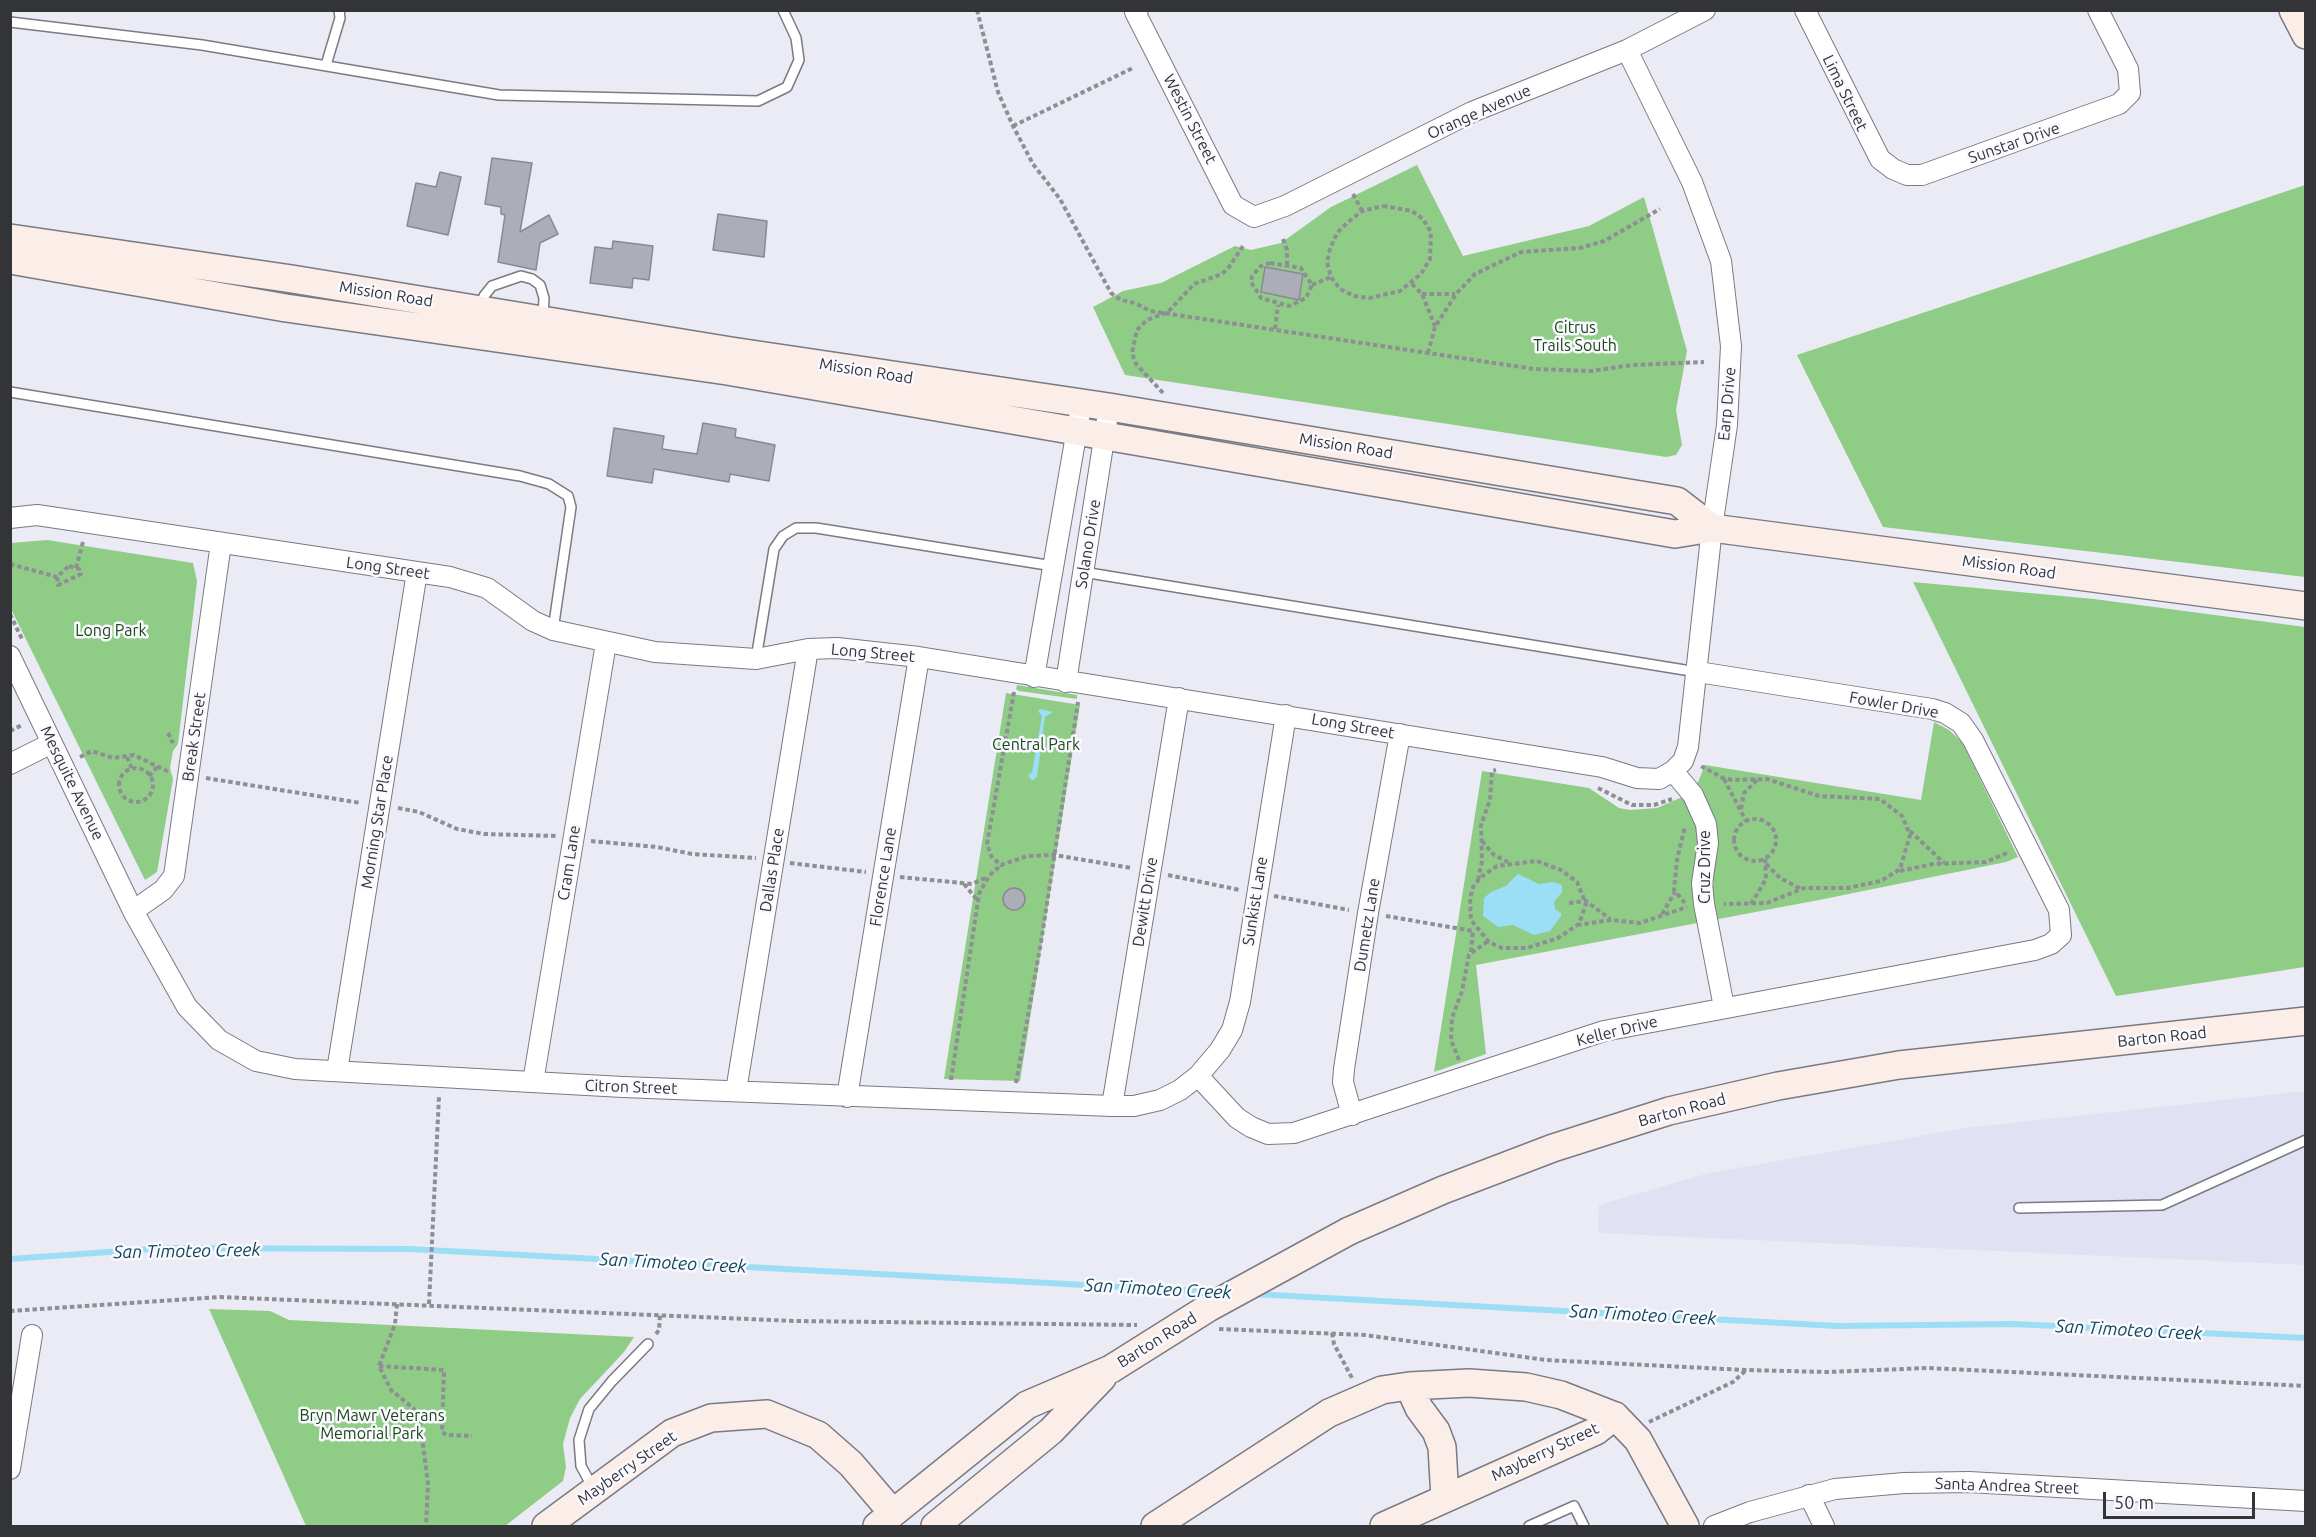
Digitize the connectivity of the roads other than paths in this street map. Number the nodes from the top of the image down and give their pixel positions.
1 (339, 10) edge
2 (783, 10) edge
3 (1705, 10) edge
4 (1805, 10) edge
5 (2098, 10) edge
6 (2293, 10) edge
7 (1137, 11) edge
8 (10, 22) edge
9 (2306, 35) edge
10 (1627, 50) junction
11 (326, 65) junction
12 (1893, 170) joint
13 (1254, 217) joint
14 (10, 238) edge
15 (10, 260) edge
16 (480, 309) junction
17 (543, 320) junction
18 (10, 392) edge
19 (1081, 403) junction
20 (1109, 407) junction
21 (1077, 431) junction
22 (1106, 437) junction
23 (10, 518) edge
24 (1712, 528) junction
25 (221, 543) junction
26 (1053, 566) junction
27 (417, 572) junction
28 (1083, 572) junction
29 (2306, 606) edge
30 (553, 630) junction
31 (606, 643) junction
32 (808, 649) junction
33 (10, 656) edge
34 (919, 657) junction
35 (756, 659) junction
36 (1698, 672) junction
37 (1034, 677) junction
38 (1066, 682) junction
39 (1179, 698) junction
40 (1286, 715) junction
41 (1400, 734) junction
42 (52, 743) junction
43 (10, 764) edge
44 (1673, 771) junction
45 (133, 911) junction
46 (2061, 934) joint
47 (1724, 1006) junction
48 (2306, 1021) edge
49 (337, 1071) junction
50 (1198, 1076) junction
51 (533, 1082) junction
52 (736, 1091) junction
53 (847, 1097) junction
54 (1112, 1106) junction
55 (1353, 1115) junction
56 (2306, 1140) edge
57 (2019, 1208) dead end
58 (32, 1335) dead end
59 (648, 1344) road end
60 (1111, 1369) junction
61 (1409, 1386) junction
62 (1623, 1424) junction
63 (10, 1469) edge
64 (594, 1490) junction
65 (1809, 1495) junction
66 (2306, 1501) edge
67 (1430, 1508) junction
68 (884, 1519) edge
69 (546, 1527) edge
70 (935, 1527) edge
71 (1155, 1527) edge
72 (1384, 1527) edge
73 (1529, 1527) edge
74 (1584, 1527) edge
75 (1685, 1527) edge
76 (1713, 1527) edge
77 (1824, 1527) edge

1 - 11 lane
2 - 11 lane
3 - 10 street, Orange Avenue
4 - 12 street, Lima Street
5 - 12 street, Sunstar Drive
6 - 9 street
7 - 13 street, Westin Street
8 - 11 lane
10 - 13 street, Orange Avenue
10 - 24 street, Earp Drive
14 - 16 street, Mission Road
15 - 21 street, Mission Road
16 - 17 street, Mission Road
16 - 17 lane
17 - 19 street, Mission Road
18 - 30 lane
19 - 20 street, Mission Road
19 - 21 street, Solano Drive
20 - 22 street, Solano Drive
20 - 24 street, Mission Road
21 - 22 street, Mission Road
21 - 26 street, Solano Drive
22 - 24 street, Mission Road
22 - 28 street, Solano Drive
23 - 25 street, Long Street
24 - 29 street, Mission Road
24 - 36 street, Earp Drive
25 - 27 street, Long Street
25 - 45 street, Break Street
26 - 28 street
26 - 35 lane
26 - 37 street, Solano Drive
27 - 30 street, Long Street
27 - 49 street, Morning Star Place
28 - 36 lane
28 - 38 street, Solano Drive
30 - 31 street, Long Street
31 - 35 street, Long Street
31 - 51 street, Cram Lane
32 - 34 street, Long Street
32 - 35 street, Long Street
32 - 52 street, Dallas Place
33 - 42 street, Mesquite Avenue
34 - 37 street, Long Street
34 - 53 street, Florence Lane
36 - 44 street, Earp Drive
36 - 46 street, Fowler Drive
37 - 38 street, Long Street
38 - 39 street, Long Street
39 - 40 street, Long Street
39 - 54 street, Dewitt Drive
40 - 41 street, Long Street
40 - 50 street, Sunkist Lane
41 - 44 street, Long Street
41 - 55 street, Dumetz Lane
42 - 43 street
42 - 45 street, Mesquite Avenue
44 - 47 street, Cruz Drive
45 - 49 street, Citron Street
46 - 47 street, Keller Drive
47 - 55 street, Keller Drive
48 - 60 street, Barton Road, bridge
49 - 51 street, Citron Street
50 - 54 street, Citron Street
50 - 55 street, Keller Drive
51 - 52 street, Citron Street
52 - 53 street, Citron Street
53 - 54 street, Citron Street
56 - 57 lane
58 - 63 street
59 - 64 lane
60 - 68 street, Barton Road
60 - 70 street, Barton Road
61 - 62 street, Mayberry Street
61 - 67 street
61 - 71 street, Mayberry Street
62 - 67 street, Mayberry Street
62 - 75 street
64 - 68 street, Mayberry Street
64 - 69 street, Mayberry Street
65 - 66 street, Santa Andrea Street
65 - 76 street, Santa Andrea Street
65 - 77 street
67 - 72 street, Mayberry Street
73 - 74 lane

